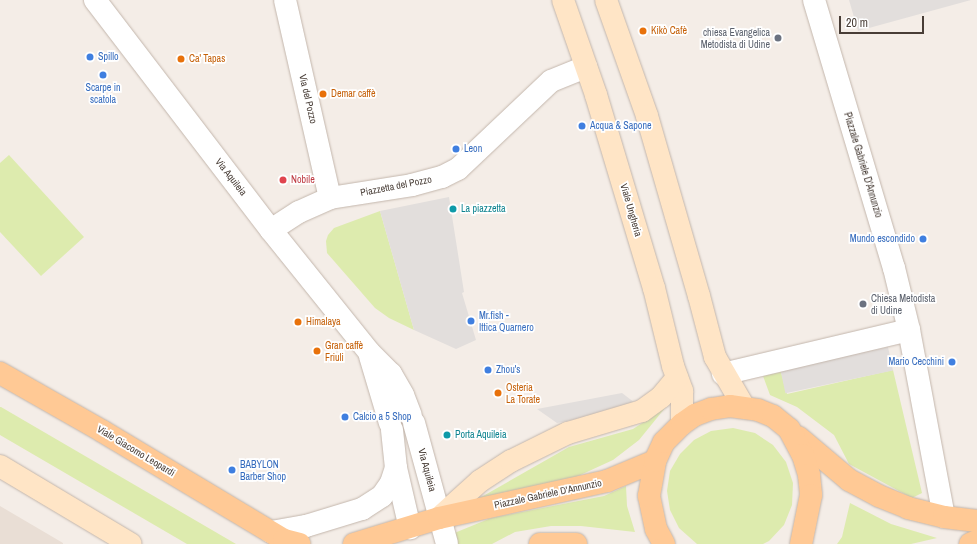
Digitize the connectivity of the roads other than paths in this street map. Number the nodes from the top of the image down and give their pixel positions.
1 (95, 0) edge
2 (285, 0) edge
3 (563, 0) edge
4 (606, 0) edge
5 (814, 0) edge
6 (586, 67) junction
7 (330, 198) junction
8 (271, 230) junction
9 (909, 330) junction
10 (369, 352) junction
11 (0, 372) edge
12 (724, 374) junction
13 (677, 378) junction
14 (744, 407) junction
15 (682, 424) junction
16 (789, 429) junction
17 (655, 461) junction
18 (0, 466) edge
19 (396, 468) junction
20 (944, 517) junction
21 (439, 518) junction
22 (977, 521) edge
23 (271, 532) junction
24 (405, 536) edge
25 (977, 541) edge
26 (131, 544) edge
27 (300, 544) edge
28 (354, 544) edge
29 (447, 544) edge
30 (540, 544) edge
31 (576, 544) edge
32 (664, 544) edge
33 (801, 544) edge
34 (970, 544) edge

1 - 8 street, Via Aquileia
2 - 7 street, Via del Pozzo
3 - 6 street, Viale Ungheria
4 - 12 street
5 - 9 street, Piazzale Gabriele D'Annunzio
6 - 7 street, Piazzetta del Pozzo
6 - 13 street, Viale Ungheria
7 - 8 street, Piazzetta del Pozzo
8 - 10 street, Via Aquileia
9 - 12 street
9 - 20 street, Piazzale Gabriele D'Annunzio
10 - 19 street, Via Aquileia
10 - 21 street, Via Aquileia
11 - 23 main road, Viale Giacomo Leopardi
12 - 14 street
13 - 15 street, Viale Ungheria
13 - 21 street, Piazzale Gabriele D'Annunzio
14 - 15 main road
14 - 16 main road
15 - 17 main road
16 - 20 main road
16 - 33 main road
17 - 21 main road, Piazzale Gabriele D'Annunzio
17 - 32 main road
18 - 26 street
19 - 23 street, Via Aquileia
19 - 24 street, Via Aquileia
20 - 22 main road
21 - 24 main road, Piazzale Gabriele D'Annunzio
21 - 29 street
23 - 27 main road
24 - 28 main road, Piazzale Gabriele D'Annunzio
25 - 34 main road
30 - 31 main road

